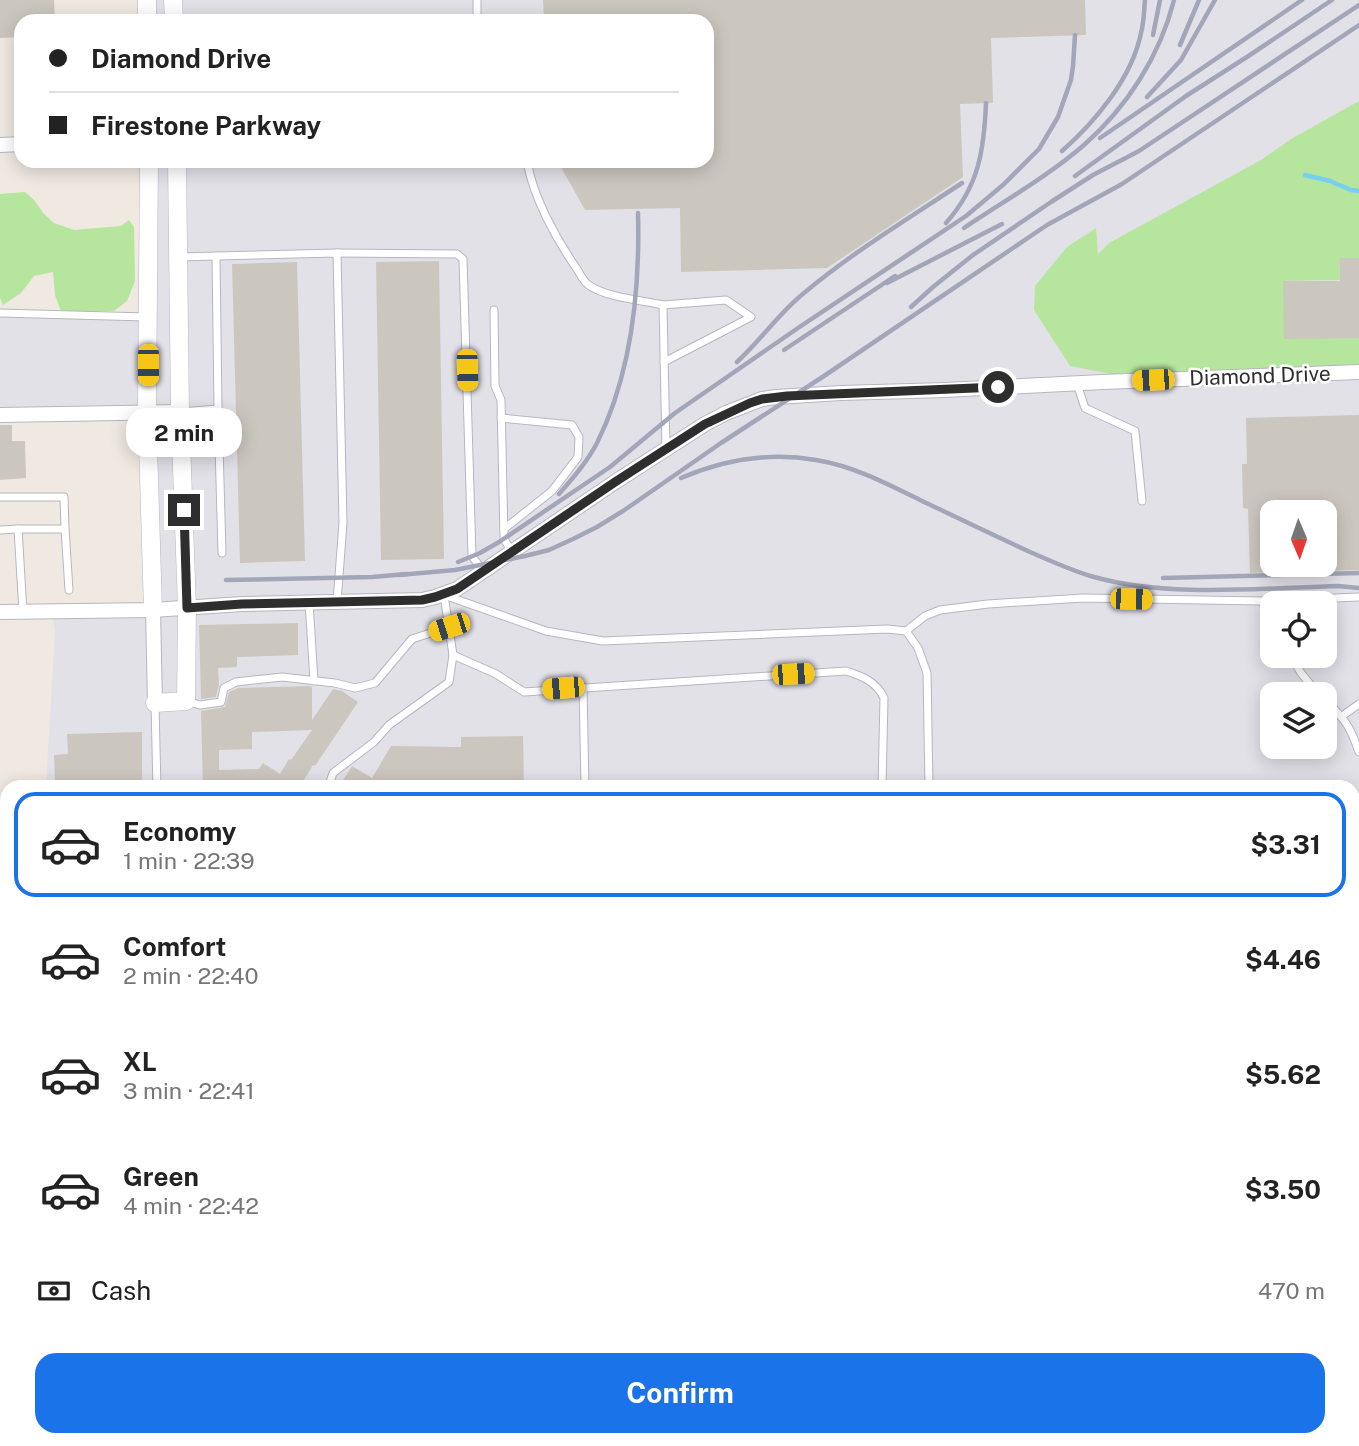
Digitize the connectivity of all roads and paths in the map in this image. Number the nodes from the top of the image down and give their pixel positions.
1 (149, 168) edge
2 (177, 168) edge
3 (528, 168) edge
4 (337, 253) junction
5 (216, 256) junction
6 (178, 257) junction
7 (663, 305) junction
8 (494, 310) dead end
9 (0, 313) edge
10 (148, 317) junction
11 (664, 362) junction
12 (1359, 372) edge
13 (1077, 383) junction
14 (218, 409) junction
15 (147, 412) junction
16 (180, 412) junction
17 (0, 415) edge
18 (501, 418) junction
19 (666, 449) junction
20 (0, 498) edge
21 (1142, 501) dead end
22 (18, 529) junction
23 (65, 529) junction
24 (504, 529) junction
25 (0, 530) edge
26 (512, 552) junction
27 (222, 553) dead end
28 (483, 570) junction
29 (69, 590) dead end
30 (444, 595) junction
31 (1359, 597) edge
32 (1337, 598) edge
33 (337, 601) junction
34 (1260, 601) edge
35 (309, 602) junction
36 (187, 608) junction
37 (153, 610) junction
38 (0, 612) edge
39 (23, 612) junction
40 (449, 627) junction
41 (906, 631) junction
42 (453, 655) junction
43 (314, 681) junction
44 (583, 687) junction
45 (186, 701) junction
46 (155, 703) junction
47 (1359, 704) edge
48 (1337, 711) edge
49 (1342, 716) junction
50 (1359, 752) edge
51 (157, 780) edge
52 (331, 780) edge
53 (585, 780) edge
54 (882, 780) edge
55 (929, 780) edge

1 - 10 street
2 - 6 street
3 - 7 lane
4 - 5 lane
4 - 28 lane
4 - 33 lane
5 - 6 lane
5 - 14 lane
6 - 16 street
7 - 11 lane
7 - 11 lane
8 - 18 lane
9 - 10 lane
10 - 15 street
11 - 19 lane
12 - 13 street, Diamond Drive
13 - 19 street, Diamond Drive
13 - 21 lane
14 - 16 lane
14 - 27 lane
15 - 16 street
15 - 17 street
15 - 37 street
16 - 36 street
18 - 24 lane
18 - 24 lane
19 - 26 street, Diamond Drive
20 - 23 lane
22 - 23 lane
22 - 25 lane
22 - 39 lane
23 - 29 lane
24 - 26 lane
26 - 28 street, Diamond Drive
28 - 30 street, Diamond Drive
30 - 33 street, Diamond Drive
30 - 40 lane
30 - 41 lane
31 - 32 lane
33 - 35 street, Diamond Drive
34 - 41 lane
35 - 36 street, Diamond Drive
35 - 43 lane
36 - 37 street, Diamond Drive
36 - 45 street
37 - 39 street, Diamond Drive
37 - 46 street
38 - 39 street, Diamond Drive
40 - 42 lane
40 - 43 lane
41 - 55 lane
42 - 44 lane
42 - 52 lane
43 - 45 lane
44 - 53 lane
44 - 54 lane
45 - 46 street
46 - 51 lane
47 - 49 lane
48 - 49 lane
49 - 50 lane

